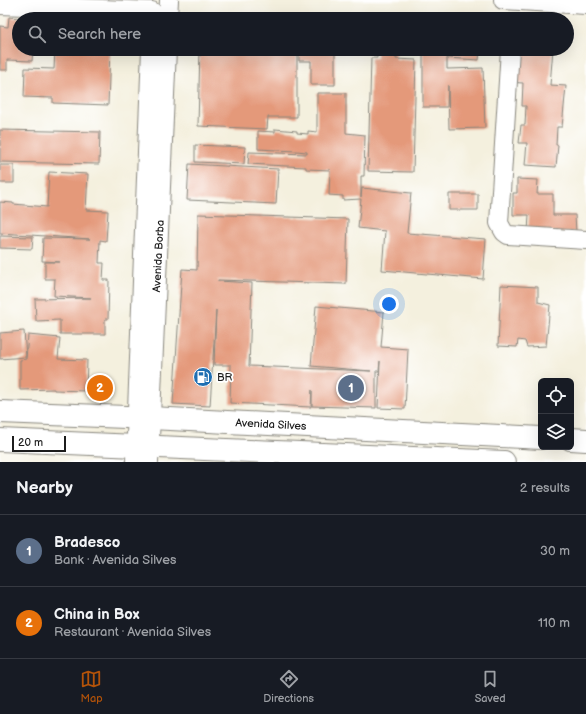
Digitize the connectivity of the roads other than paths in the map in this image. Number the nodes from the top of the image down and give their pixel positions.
1 (169, 0) edge
2 (504, 0) edge
3 (0, 5) edge
4 (586, 5) edge
5 (153, 10) edge
6 (168, 12) edge
7 (151, 56) edge
8 (167, 56) edge
9 (510, 56) edge
10 (586, 240) edge
11 (0, 412) edge
12 (143, 418) junction
13 (538, 438) edge
14 (574, 439) edge
15 (0, 440) edge
16 (586, 440) edge
17 (142, 455) edge
18 (504, 462) edge

1 - 6 street
2 - 4 street
3 - 5 street
7 - 12 street, Avenida Borba
8 - 12 street, Avenida Borba
9 - 10 street
11 - 12 main road, Avenida Silves
12 - 13 main road, Avenida Silves
12 - 17 street, Avenida Borba
14 - 16 main road
15 - 17 main road
17 - 18 main road

